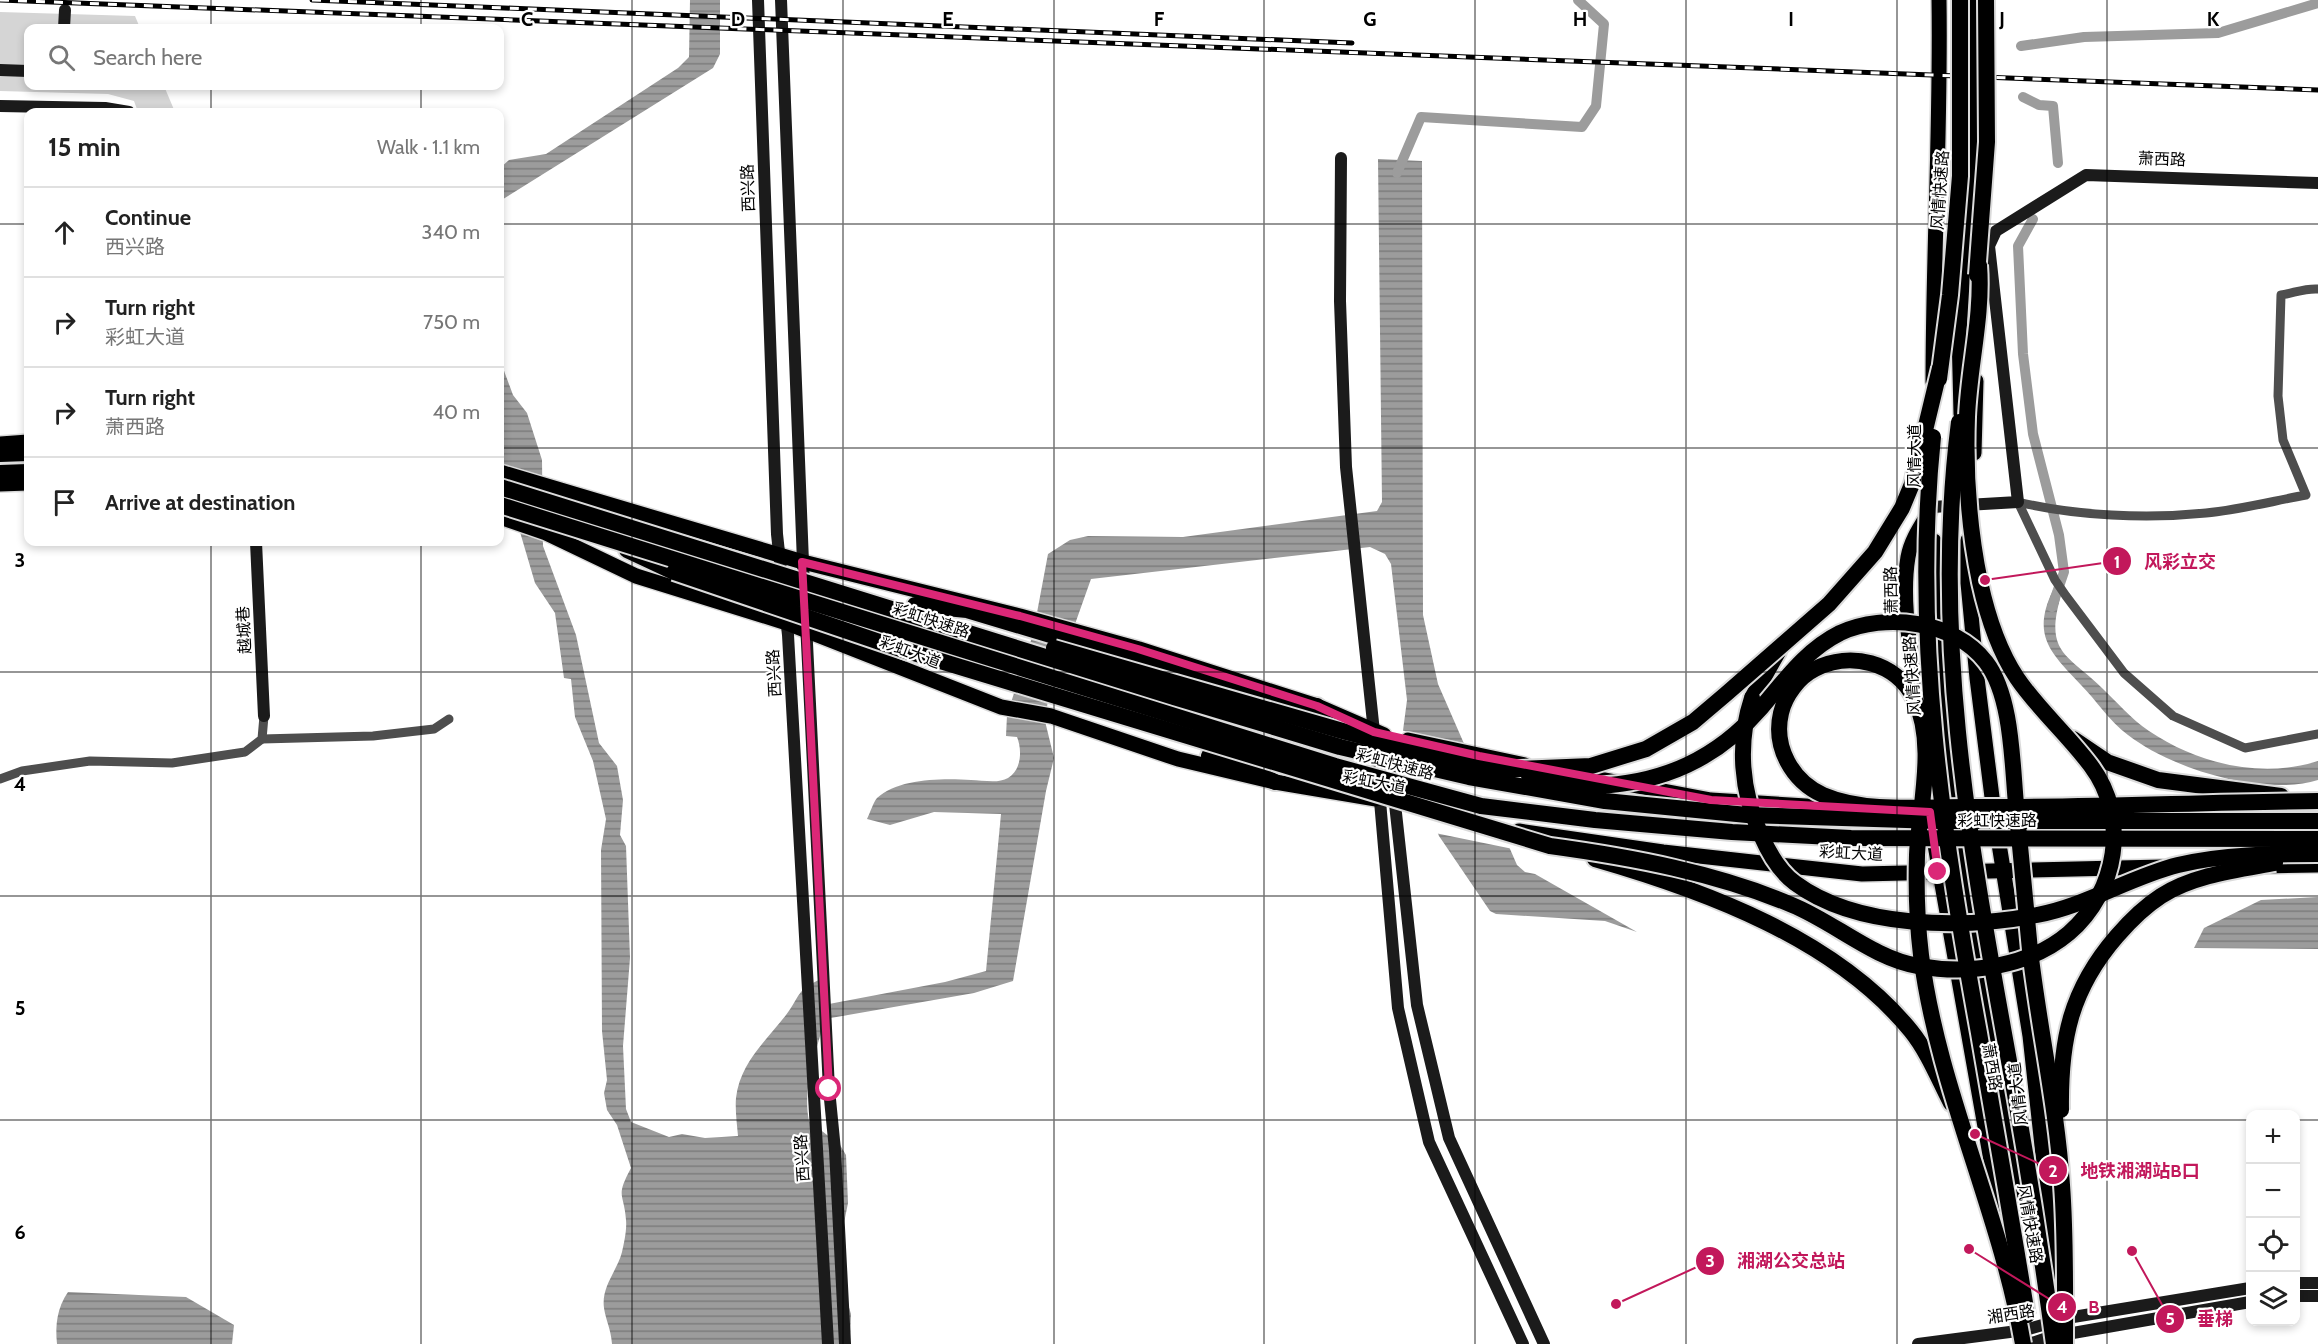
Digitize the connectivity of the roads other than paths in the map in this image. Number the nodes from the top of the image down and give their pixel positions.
1 (758, 0) edge
2 (781, 0) edge
3 (1939, 0) edge
4 (1960, 0) edge
5 (1976, 0) edge
6 (1986, 0) edge
7 (65, 10) dead end
8 (64, 24) edge
9 (0, 70) edge
10 (24, 71) edge
11 (0, 106) edge
12 (105, 108) edge
13 (1341, 158) dead end
14 (2318, 183) edge
15 (1979, 264) junction
16 (2318, 289) edge
17 (1940, 368) junction
18 (24, 442) edge
19 (0, 444) edge
20 (24, 453) edge
21 (0, 454) edge
22 (24, 472) edge
23 (0, 473) edge
24 (504, 473) edge
25 (24, 483) edge
26 (0, 484) edge
27 (504, 488) edge
28 (2018, 502) junction
29 (1967, 505) junction
30 (1932, 507) junction
31 (567, 508) junction
32 (504, 514) edge
33 (504, 515) edge
34 (574, 526) junction
35 (256, 546) edge
36 (778, 555) junction
37 (802, 562) junction
38 (915, 605) junction
39 (787, 623) junction
40 (1786, 642) junction
41 (901, 649) junction
42 (1942, 654) junction
43 (1916, 687) junction
44 (1317, 706) junction
45 (264, 716) joint
46 (449, 718) dead end
47 (2059, 728) junction
48 (1384, 734) junction
49 (2318, 734) edge
50 (262, 739) junction
51 (1494, 770) junction
52 (0, 779) edge
53 (1275, 782) junction
54 (1380, 800) junction
55 (2318, 801) edge
56 (1395, 804) junction
57 (1930, 812) junction
58 (1957, 813) junction
59 (1994, 813) junction
60 (2318, 813) edge
61 (2318, 821) edge
62 (2318, 839) edge
63 (1550, 846) junction
64 (2318, 854) edge
65 (2318, 865) edge
66 (2003, 869) junction
67 (1965, 871) junction
68 (1938, 872) junction
69 (1991, 1035) junction
70 (1979, 1098) junction
71 (1964, 1127) junction
72 (2062, 1183) junction
73 (2300, 1283) edge
74 (2318, 1283) edge
75 (2246, 1289) edge
76 (2300, 1296) edge
77 (2318, 1296) edge
78 (2246, 1303) edge
79 (2067, 1318) junction
80 (2051, 1338) edge
81 (2028, 1341) edge
82 (2069, 1341) edge
83 (828, 1344) edge
84 (845, 1344) edge
85 (1523, 1344) edge
86 (1544, 1344) edge
87 (1918, 1344) edge

1 - 36 main road, 西兴路
2 - 37 main road, 西兴路
3 - 30 main road, 风情大道
4 - 17 highway, 风情快速路, bridge
5 - 29 main road
6 - 15 highway, 风情快速路, bridge
7 - 8 main road
9 - 10 main road
11 - 12 main road
13 - 48 main road
14 - 28 main road, 萧西路
15 - 47 highway, bridge
15 - 80 highway, 风情快速路, bridge
16 - 28 street
17 - 40 highway, bridge
17 - 81 highway, 风情快速路, bridge
18 - 19 main road
20 - 21 highway
22 - 23 highway
24 - 36 main road
25 - 26 main road
27 - 31 highway, 彩虹快速路, bridge
28 - 29 main road
28 - 49 street
29 - 30 main road
29 - 59 main road
30 - 42 main road, 风情大道
30 - 43 main road, 萧西路
31 - 38 highway, bridge
31 - 61 highway, 彩虹快速路, bridge
32 - 34 highway, 彩虹快速路, bridge
33 - 39 main road, 彩虹大道
34 - 41 highway, bridge
34 - 62 highway, 彩虹快速路, bridge
35 - 45 main road, 越城巷
36 - 37 main road
36 - 39 main road, 西兴路
37 - 44 main road
37 - 84 main road, 西兴路
38 - 44 highway
38 - 51 highway, bridge
39 - 53 main road, 彩虹大道
39 - 83 main road, 西兴路
40 - 51 highway, bridge
40 - 64 highway, bridge
41 - 53 highway, bridge
41 - 63 highway, bridge
42 - 43 main road
42 - 58 main road, 风情大道
43 - 57 main road, 萧西路
44 - 48 main road
45 - 50 street
46 - 50 street
47 - 55 highway, bridge
47 - 63 highway, bridge
48 - 54 main road
48 - 56 main road
48 - 57 main road
50 - 52 street
51 - 72 highway, bridge
53 - 54 main road, 彩虹大道
54 - 56 main road, 彩虹大道
54 - 85 main road
55 - 71 highway, bridge
56 - 68 main road, 彩虹大道, bridge
56 - 86 main road
57 - 58 main road
57 - 68 main road, 萧西路
58 - 59 main road
58 - 67 main road, 风情大道
59 - 60 main road
59 - 66 main road
63 - 71 highway, bridge
64 - 72 highway, bridge
65 - 66 main road, 彩虹大道
66 - 67 main road, 彩虹大道
66 - 79 main road, 风情大道, bridge
67 - 68 main road, 彩虹大道
67 - 69 main road, 风情大道, bridge
68 - 70 main road, 萧西路
69 - 70 main road
69 - 81 main road, 风情大道
70 - 81 main road, 萧西路
71 - 81 highway, bridge
72 - 82 highway, bridge
73 - 74 main road
75 - 79 main road, 湘西路
76 - 77 main road
78 - 82 main road, 湘西路
79 - 80 main road, 湘西路
79 - 82 main road, 风情大道
80 - 81 main road, 湘西路
80 - 82 main road, 湘西路
81 - 87 main road, 湘西路

